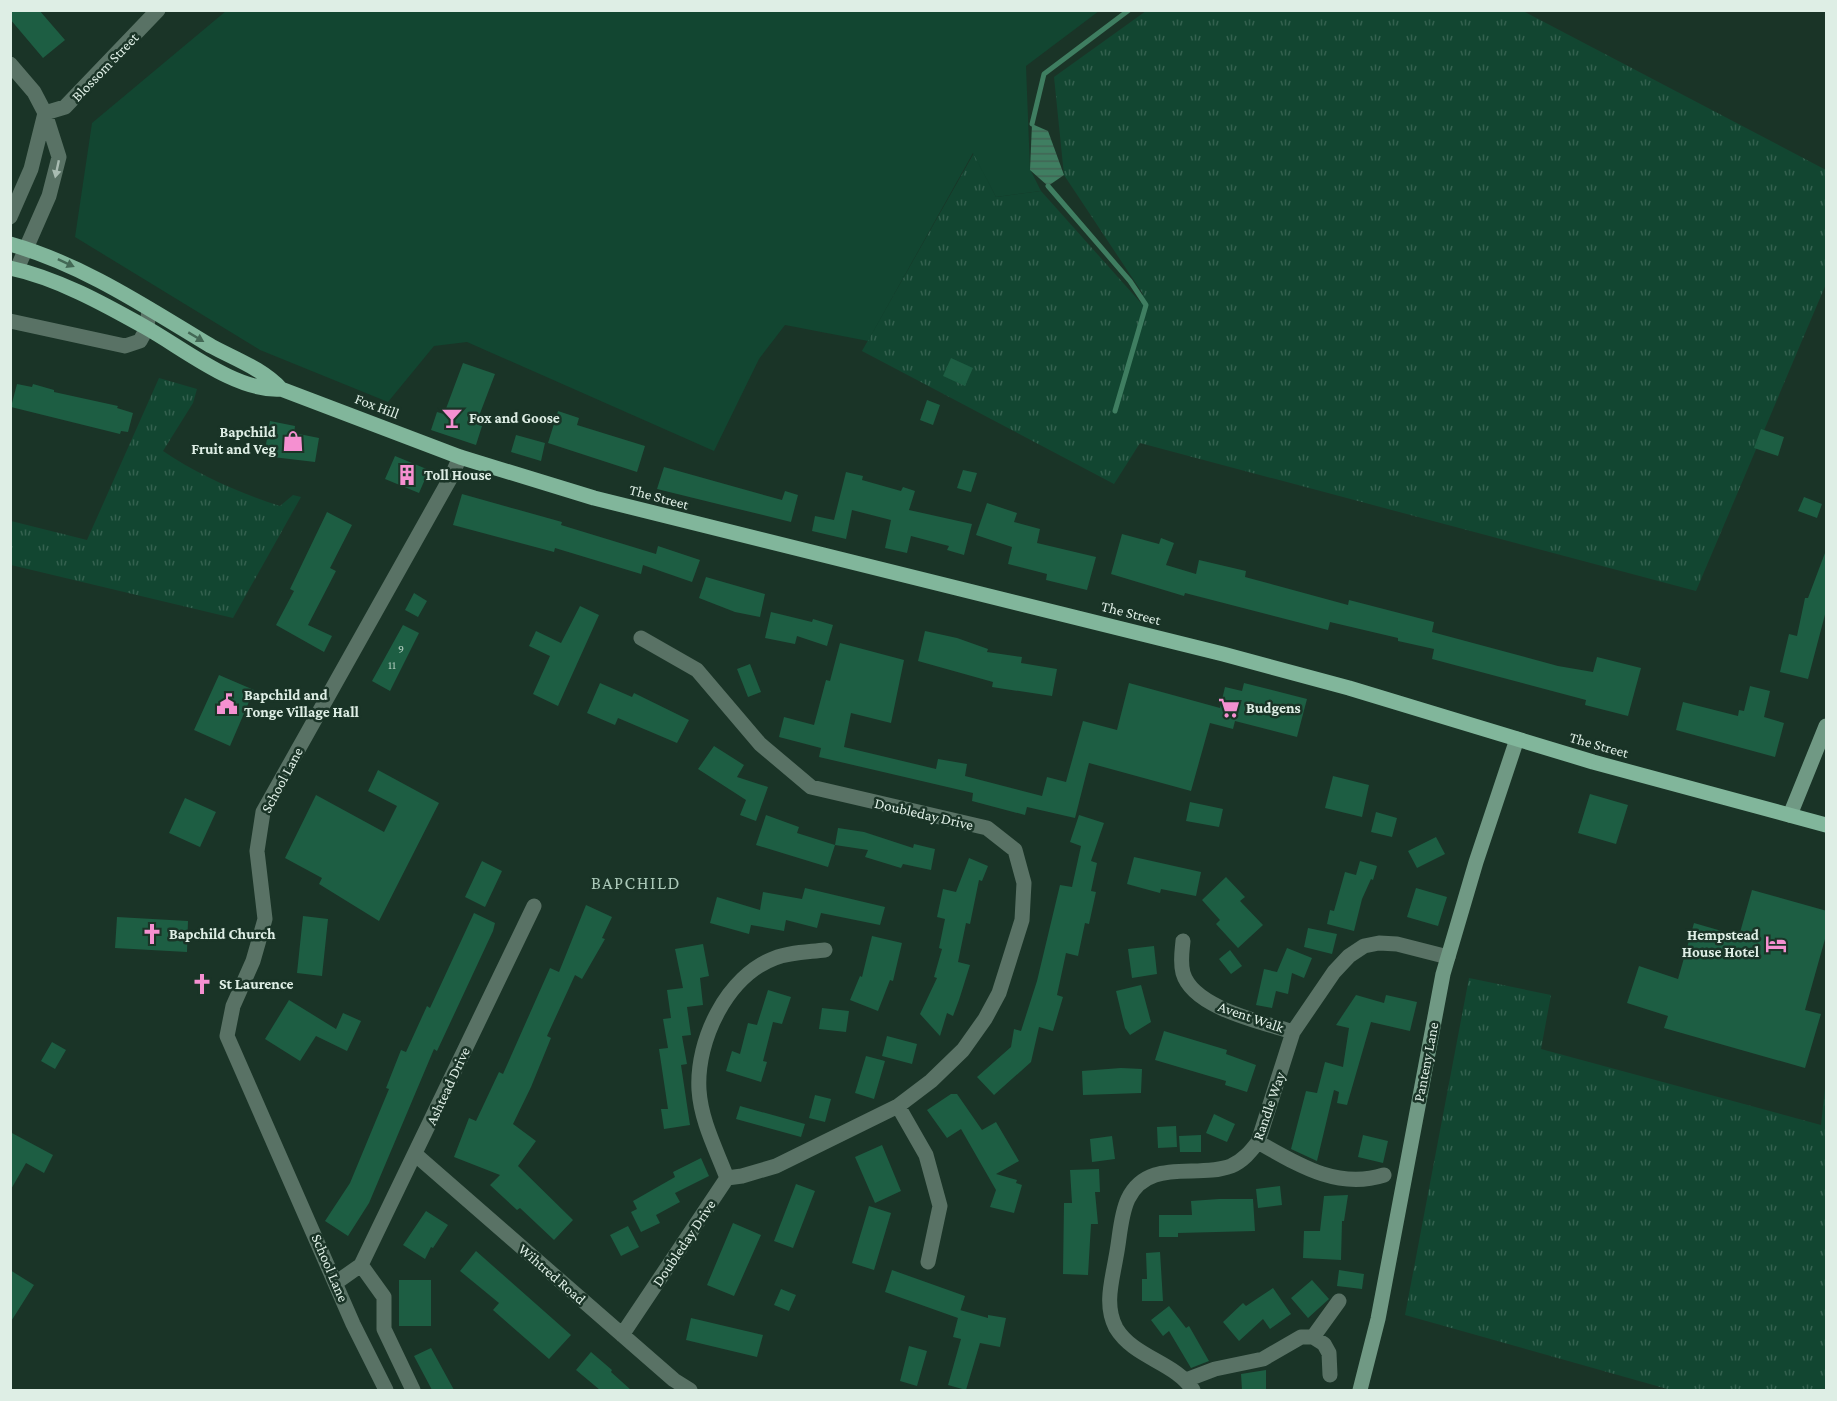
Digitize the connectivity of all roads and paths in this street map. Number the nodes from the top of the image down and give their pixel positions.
1 (158, 10) edge
2 (10, 64) edge
3 (45, 114) junction
4 (10, 217) edge
5 (10, 244) edge
6 (27, 248) junction
7 (14, 269) edge
8 (149, 309) junction
9 (10, 321) edge
10 (147, 328) junction
11 (281, 389) junction
12 (460, 457) junction
13 (641, 638) dead end
14 (1827, 726) edge
15 (1517, 739) junction
16 (1790, 815) junction
17 (1827, 825) edge
18 (534, 906) dead end
19 (1183, 941) dead end
20 (825, 950) dead end
21 (1448, 957) junction
22 (1293, 1032) junction
23 (898, 1106) junction
24 (1258, 1142) junction
25 (416, 1155) junction
26 (1384, 1175) dead end
27 (728, 1178) junction
28 (928, 1262) dead end
29 (361, 1265) junction
30 (337, 1282) junction
31 (1339, 1301) dead end
32 (622, 1335) junction
33 (1313, 1337) junction
34 (1330, 1375) dead end
35 (1190, 1385) edge
36 (386, 1390) edge
37 (413, 1390) edge
38 (690, 1390) edge
39 (1360, 1390) edge

1 - 3 street, Blossom Street
2 - 3 street
3 - 4 street
3 -> 6 street
5 - 6 main road, Fox Hill
6 - 7 street
6 -> 8 main road, Fox Hill
7 - 10 main road, Fox Hill
8 - 10 street
8 -> 11 main road, Fox Hill
9 - 10 street
10 - 11 main road, Fox Hill
11 - 12 main road, Fox Hill
12 - 15 main road, The Street
12 - 30 street, School Lane
13 - 23 street, Doubleday Drive
14 - 16 street
15 - 16 main road, The Street
15 - 21 street, Panteny Lane
16 - 17 main road, The Street
18 - 25 street, Ashtead Drive
19 - 22 street, Avent Walk
20 - 27 street
21 - 22 street, Randle Way
21 - 39 street, Panteny Lane
22 - 24 street, Randle Way
23 - 27 street, Doubleday Drive
23 - 28 street
24 - 26 street
24 - 35 street, Randle Way
25 - 29 street, Ashtead Drive
25 - 32 street, Wihtred Road
27 - 32 street, Doubleday Drive
29 - 30 street, Ashtead Drive
29 - 37 street
30 - 36 street, School Lane
31 - 33 street
32 - 38 street, Wihtred Road
33 - 34 street
33 - 35 street

